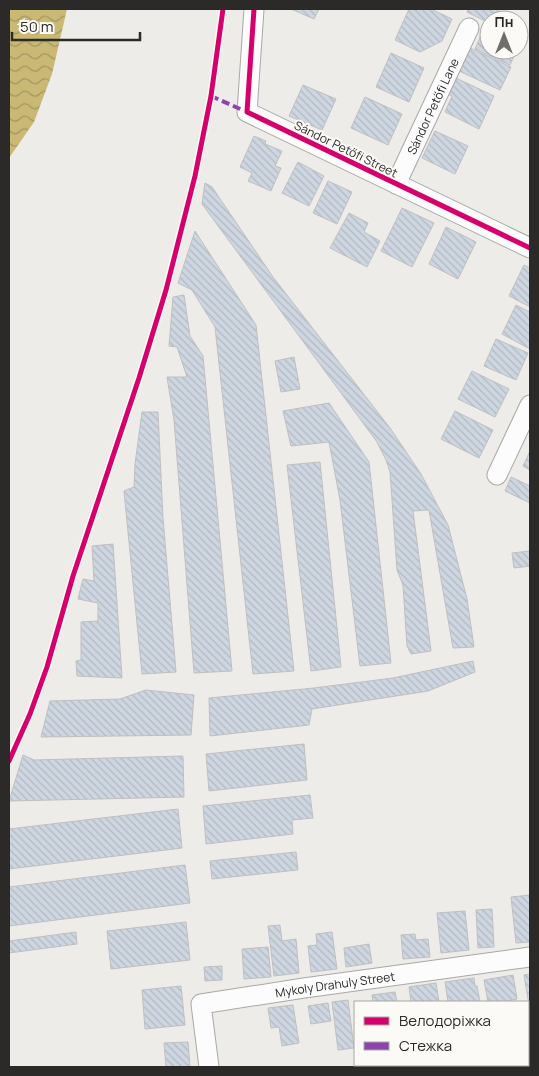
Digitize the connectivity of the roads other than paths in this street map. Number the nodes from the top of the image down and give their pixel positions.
1 (254, 9) edge
2 (469, 28) dead end
3 (396, 184) junction
4 (530, 248) edge
5 (530, 404) edge
6 (498, 475) dead end
7 (530, 957) edge
8 (209, 1067) edge

1 - 3 street, Sándor Petőfi Street
2 - 3 street, Sándor Petőfi Lane
3 - 4 street, Sándor Petőfi Street
5 - 6 street
7 - 8 street, Mykoly Drahuly Street

